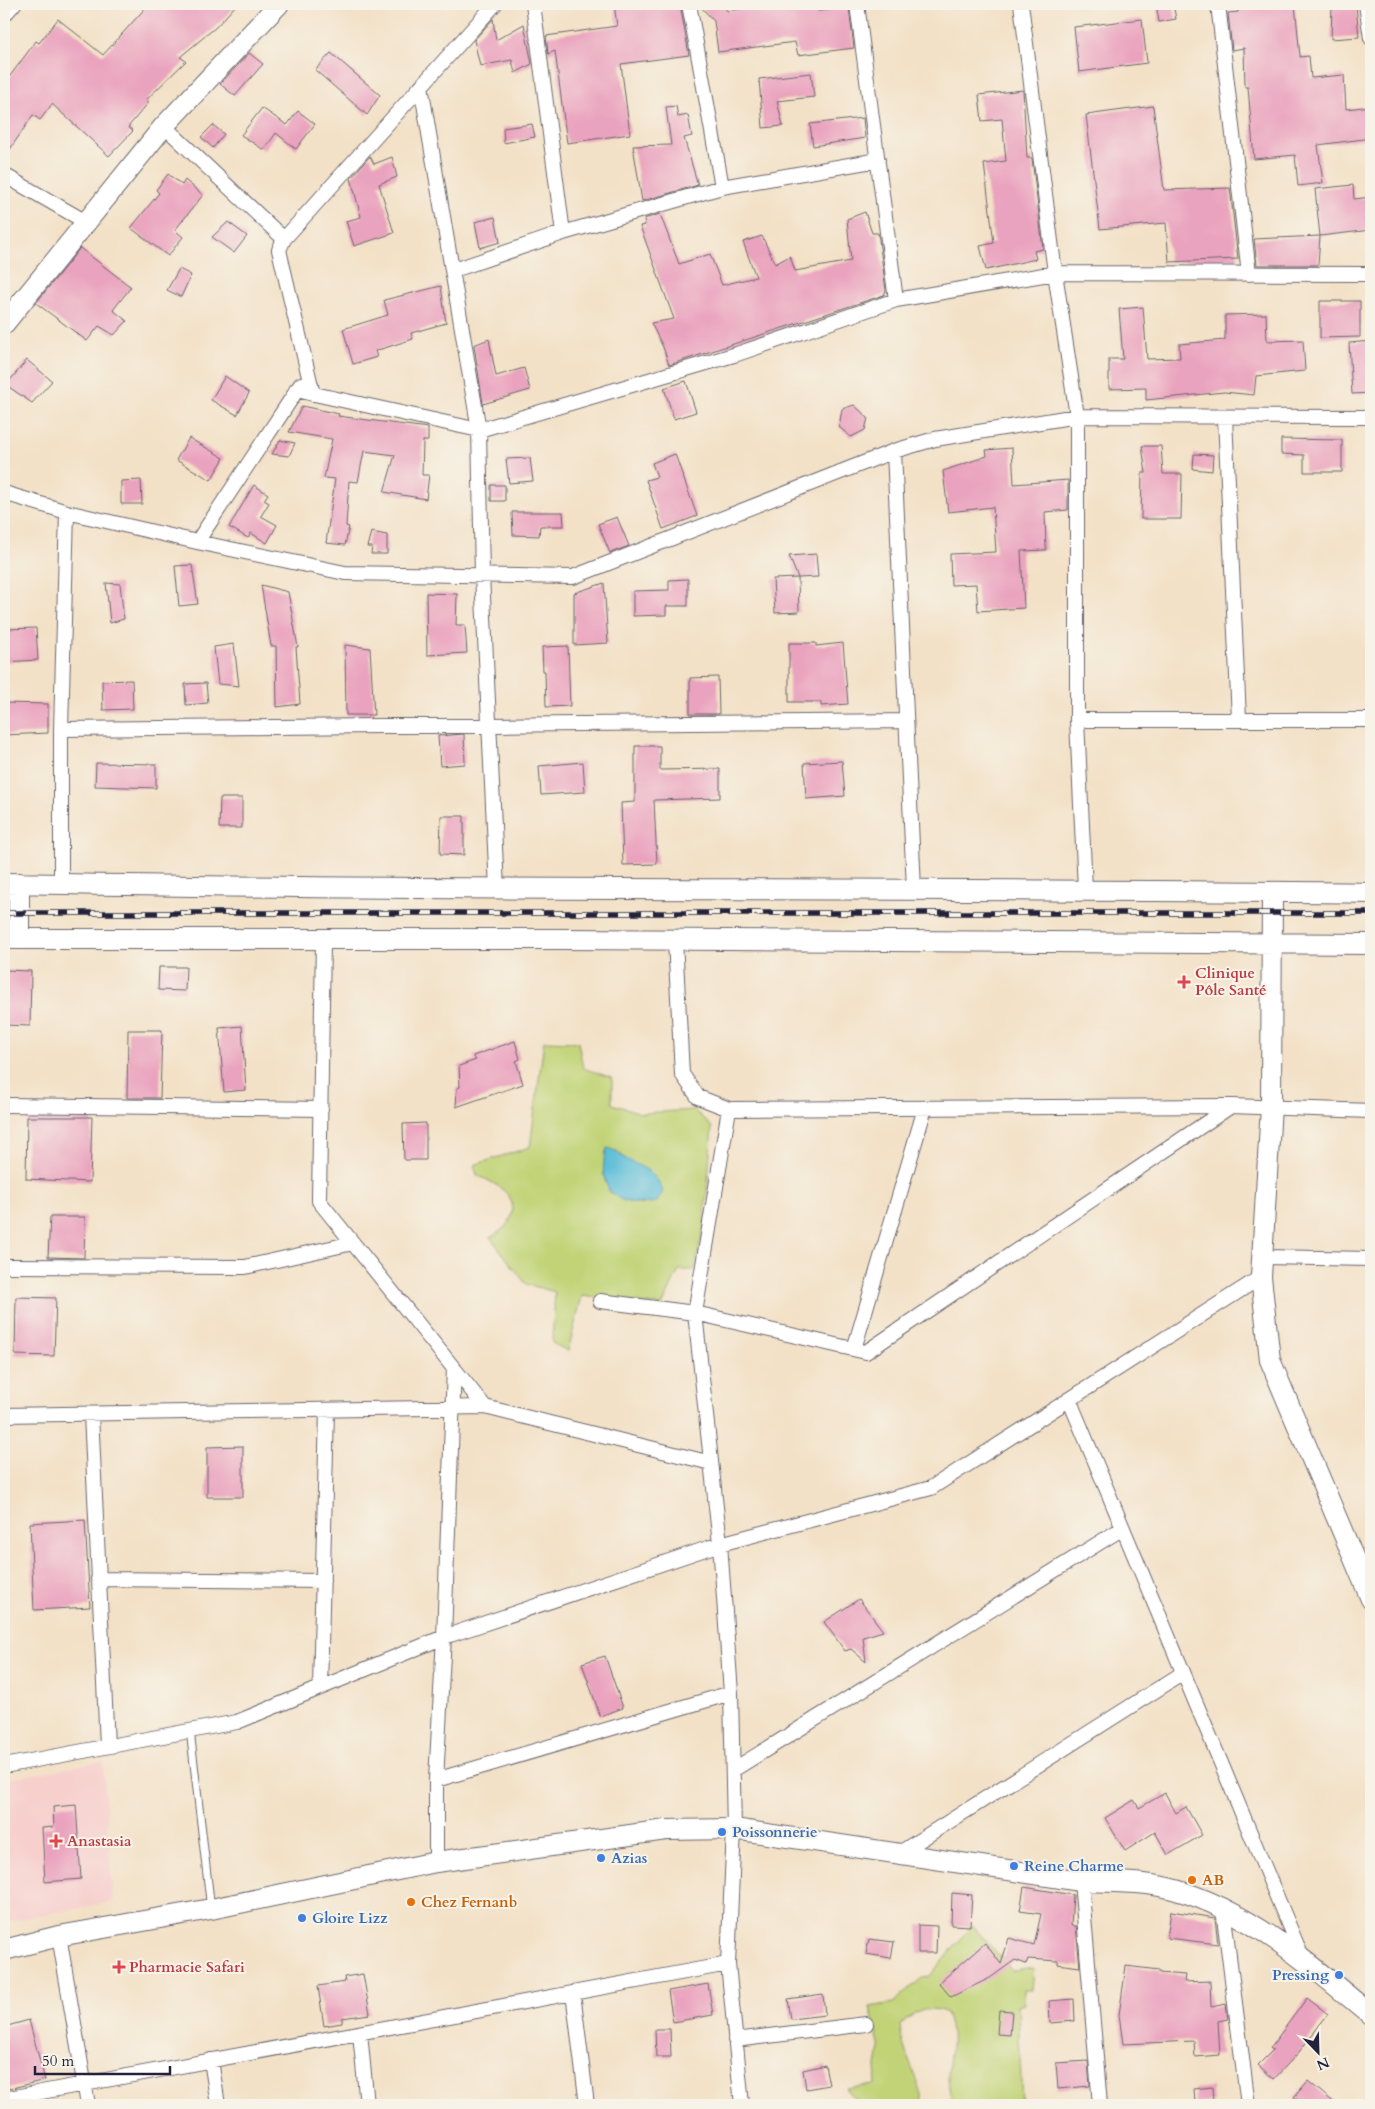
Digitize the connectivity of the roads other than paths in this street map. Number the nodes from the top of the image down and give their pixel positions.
1 (14, 4) edge
2 (279, 4) edge
3 (496, 4) edge
4 (533, 4) edge
5 (689, 4) edge
6 (857, 4) edge
7 (1020, 4) edge
8 (1218, 4) edge
9 (1366, 4) edge
10 (4, 15) edge
11 (1371, 38) edge
12 (421, 86) junction
13 (164, 126) junction
14 (878, 160) junction
15 (4, 175) edge
16 (722, 187) junction
17 (86, 222) junction
18 (563, 233) junction
19 (284, 239) junction
20 (454, 270) junction
21 (1055, 273) junction
22 (1249, 274) junction
23 (1371, 274) edge
24 (896, 300) junction
25 (4, 324) edge
26 (307, 375) junction
27 (296, 390) junction
28 (313, 394) junction
29 (1077, 416) junction
30 (1371, 417) edge
31 (1225, 418) junction
32 (479, 430) junction
33 (894, 451) junction
34 (4, 493) edge
35 (67, 512) junction
36 (197, 542) junction
37 (482, 575) junction
38 (1239, 719) junction
39 (1077, 720) junction
40 (1371, 720) edge
41 (906, 721) junction
42 (490, 726) junction
43 (61, 729) junction
44 (11, 883) edge
45 (61, 885) junction
46 (497, 889) junction
47 (914, 889) junction
48 (1086, 889) junction
49 (1272, 892) junction
50 (1371, 893) edge
51 (11, 939) edge
52 (323, 939) junction
53 (675, 940) junction
54 (1272, 944) junction
55 (1371, 944) edge
56 (4, 1105) edge
57 (1231, 1106) junction
58 (1272, 1106) junction
59 (924, 1108) junction
60 (321, 1109) junction
61 (729, 1109) junction
62 (1371, 1111) edge
63 (353, 1242) junction
64 (1371, 1259) edge
65 (4, 1266) edge
66 (1261, 1267) junction
67 (600, 1301) dead end
68 (695, 1313) junction
69 (854, 1348) junction
70 (454, 1368) junction
71 (1069, 1399) junction
72 (485, 1407) junction
73 (452, 1408) junction
74 (327, 1410) junction
75 (91, 1414) junction
76 (4, 1415) edge
77 (711, 1463) junction
78 (1123, 1528) junction
79 (720, 1544) junction
80 (98, 1579) junction
81 (323, 1581) junction
82 (1371, 1599) edge
83 (444, 1637) junction
84 (1183, 1673) junction
85 (320, 1688) junction
86 (731, 1693) junction
87 (190, 1730) junction
88 (107, 1745) junction
89 (4, 1766) edge
90 (733, 1770) junction
91 (436, 1780) junction
92 (734, 1829) junction
93 (898, 1854) junction
94 (436, 1862) junction
95 (1081, 1881) junction
96 (211, 1909) junction
97 (1223, 1909) junction
98 (59, 1936) junction
99 (4, 1950) edge
100 (1302, 1957) junction
101 (728, 1964) junction
102 (572, 1993) junction
103 (1371, 2015) edge
104 (866, 2024) dead end
105 (360, 2032) junction
106 (735, 2040) junction
107 (211, 2060) junction
108 (83, 2084) junction
109 (4, 2099) edge
110 (88, 2105) edge
111 (218, 2105) edge
112 (366, 2105) edge
113 (587, 2105) edge
114 (742, 2105) edge
115 (1100, 2105) edge
116 (1248, 2105) edge

1 - 10 street
2 - 13 main road
3 - 12 street
4 - 18 street
5 - 16 street
6 - 14 street
7 - 21 street
8 - 22 street
9 - 11 street
12 - 19 street
12 - 20 street
13 - 17 main road
13 - 19 street
14 - 16 street
14 - 24 street
15 - 17 street
16 - 18 street
17 - 25 main road
18 - 20 street
19 - 26 street
20 - 32 street
21 - 22 street
21 - 24 street
21 - 29 street
22 - 23 street
24 - 32 street
26 - 27 street
26 - 28 street
27 - 28 street
27 - 36 street
28 - 32 street
29 - 31 street
29 - 33 street
29 - 39 street
30 - 31 street
31 - 38 street
32 - 37 street
33 - 37 street
33 - 41 street
34 - 35 street
35 - 36 street
35 - 43 street
36 - 37 street
37 - 42 street
38 - 39 street
38 - 40 street
39 - 48 street
41 - 42 street
41 - 47 street
42 - 43 street
42 - 46 street
43 - 45 street
44 - 45 main road
44 - 51 main road
45 - 46 main road
46 - 47 main road
47 - 48 main road
48 - 49 main road
49 - 50 main road
49 - 54 main road
51 - 52 main road
52 - 53 main road
52 - 60 street
53 - 54 main road
53 - 61 street
54 - 55 main road
54 - 58 main road
56 - 60 street
57 - 58 street
57 - 59 street
57 - 69 street
58 - 62 street
58 - 66 main road
59 - 61 street
59 - 69 street
60 - 63 street
61 - 68 street
63 - 65 street
63 - 70 street
64 - 66 street
66 - 71 street
66 - 82 main road
67 - 68 street
68 - 69 street
68 - 77 street
70 - 72 street
70 - 73 street
71 - 78 street
71 - 79 street
72 - 73 street
72 - 77 street
73 - 74 street
73 - 83 street
74 - 75 street
74 - 81 street
75 - 76 street
75 - 80 street
77 - 79 street
78 - 84 street
78 - 90 street
79 - 83 street
79 - 86 street
80 - 81 street
80 - 88 street
81 - 85 street
83 - 85 street
83 - 91 street
84 - 93 street
84 - 100 street
85 - 87 street
86 - 90 street
86 - 91 street
87 - 88 street
87 - 96 lane
88 - 89 street
90 - 92 street
91 - 94 street
92 - 93 main road
92 - 94 main road
92 - 101 street
93 - 95 main road
94 - 96 main road
95 - 97 main road
95 - 115 street
96 - 98 main road
97 - 100 main road
97 - 116 street
98 - 99 main road
98 - 108 street
100 - 103 main road
101 - 102 street
101 - 106 street
102 - 105 street
102 - 113 street
104 - 106 street
105 - 107 street
105 - 112 street
106 - 114 street
107 - 108 street
107 - 111 street
108 - 109 street
108 - 110 street

